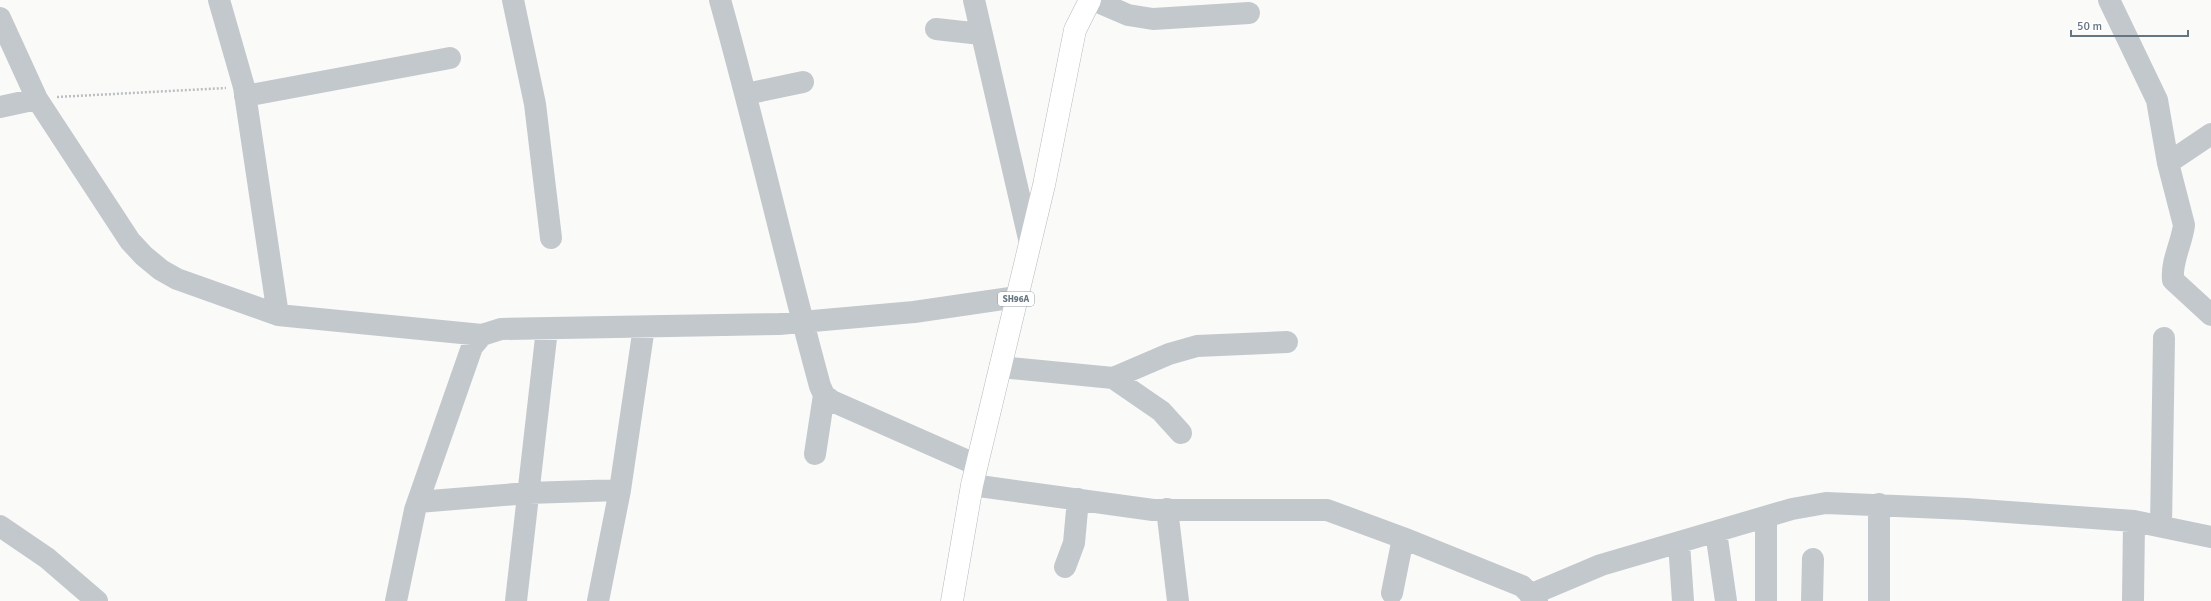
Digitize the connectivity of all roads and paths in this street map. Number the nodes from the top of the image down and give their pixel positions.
1 (219, 0) edge
2 (513, 0) edge
3 (720, 0) edge
4 (974, 0) edge
5 (1090, 0) edge
6 (1093, 0) edge
7 (2113, 2) edge
8 (1249, 13) dead end
9 (0, 18) edge
10 (936, 29) dead end
11 (981, 34) junction
12 (450, 58) dead end
13 (803, 82) dead end
14 (244, 92) junction
15 (746, 94) junction
16 (37, 99) junction
17 (0, 107) edge
18 (2211, 134) edge
19 (2168, 163) junction
20 (551, 238) dead end
21 (1030, 243) junction
22 (1017, 297) junction
23 (278, 315) junction
24 (2211, 315) edge
25 (803, 322) junction
26 (644, 327) junction
27 (547, 329) junction
28 (482, 335) junction
29 (2164, 338) dead end
30 (1286, 342) dead end
31 (1000, 367) junction
32 (1113, 378) junction
33 (824, 395) junction
34 (1181, 433) dead end
35 (816, 454) dead end
36 (974, 475) junction
37 (620, 490) junction
38 (528, 493) junction
39 (1078, 499) junction
40 (418, 502) junction
41 (1879, 504) junction
42 (1167, 509) junction
43 (1766, 517) junction
44 (2134, 521) junction
45 (0, 526) edge
46 (2161, 526) junction
47 (1716, 532) junction
48 (2211, 537) edge
49 (1403, 538) junction
50 (1679, 543) junction
51 (1813, 559) dead end
52 (1065, 567) dead end
53 (1392, 593) dead end
54 (1533, 598) edge
55 (1176, 600) edge
56 (97, 601) edge
57 (396, 601) edge
58 (516, 601) edge
59 (598, 601) edge
60 (952, 601) edge
61 (1683, 601) edge
62 (1726, 601) edge
63 (1766, 601) edge
64 (1812, 601) edge
65 (1879, 601) edge
66 (2133, 601) edge

1 - 14 street
2 - 20 street
3 - 15 street
4 - 11 street
5 - 21 main road, SH96A
6 - 8 street
7 - 19 street
9 - 16 street
10 - 11 street
11 - 21 street
12 - 14 street
13 - 15 street
14 - 16 path
14 - 23 street
15 - 25 street
16 - 17 street
16 - 23 street
18 - 19 street
19 - 24 street
21 - 22 main road, SH96A
22 - 25 street
22 - 31 main road, SH96A
23 - 28 street
25 - 26 street
25 - 33 street
26 - 27 street
26 - 37 street
27 - 28 street
27 - 38 street
28 - 40 street
29 - 46 street
30 - 32 street
31 - 32 street
31 - 36 main road, SH96A
32 - 34 street
33 - 35 street
33 - 36 street
36 - 39 street
36 - 60 main road, SH96A
37 - 38 street
37 - 59 street
38 - 40 street
38 - 58 street
39 - 42 street
39 - 52 street
40 - 57 street
41 - 43 street
41 - 44 street
41 - 65 street
42 - 49 street
42 - 55 street
43 - 47 street
43 - 63 street
44 - 46 street
44 - 66 street
45 - 56 street
46 - 48 street
47 - 50 street
47 - 62 street
49 - 53 street
49 - 54 street
50 - 54 street
50 - 61 street
51 - 64 street

